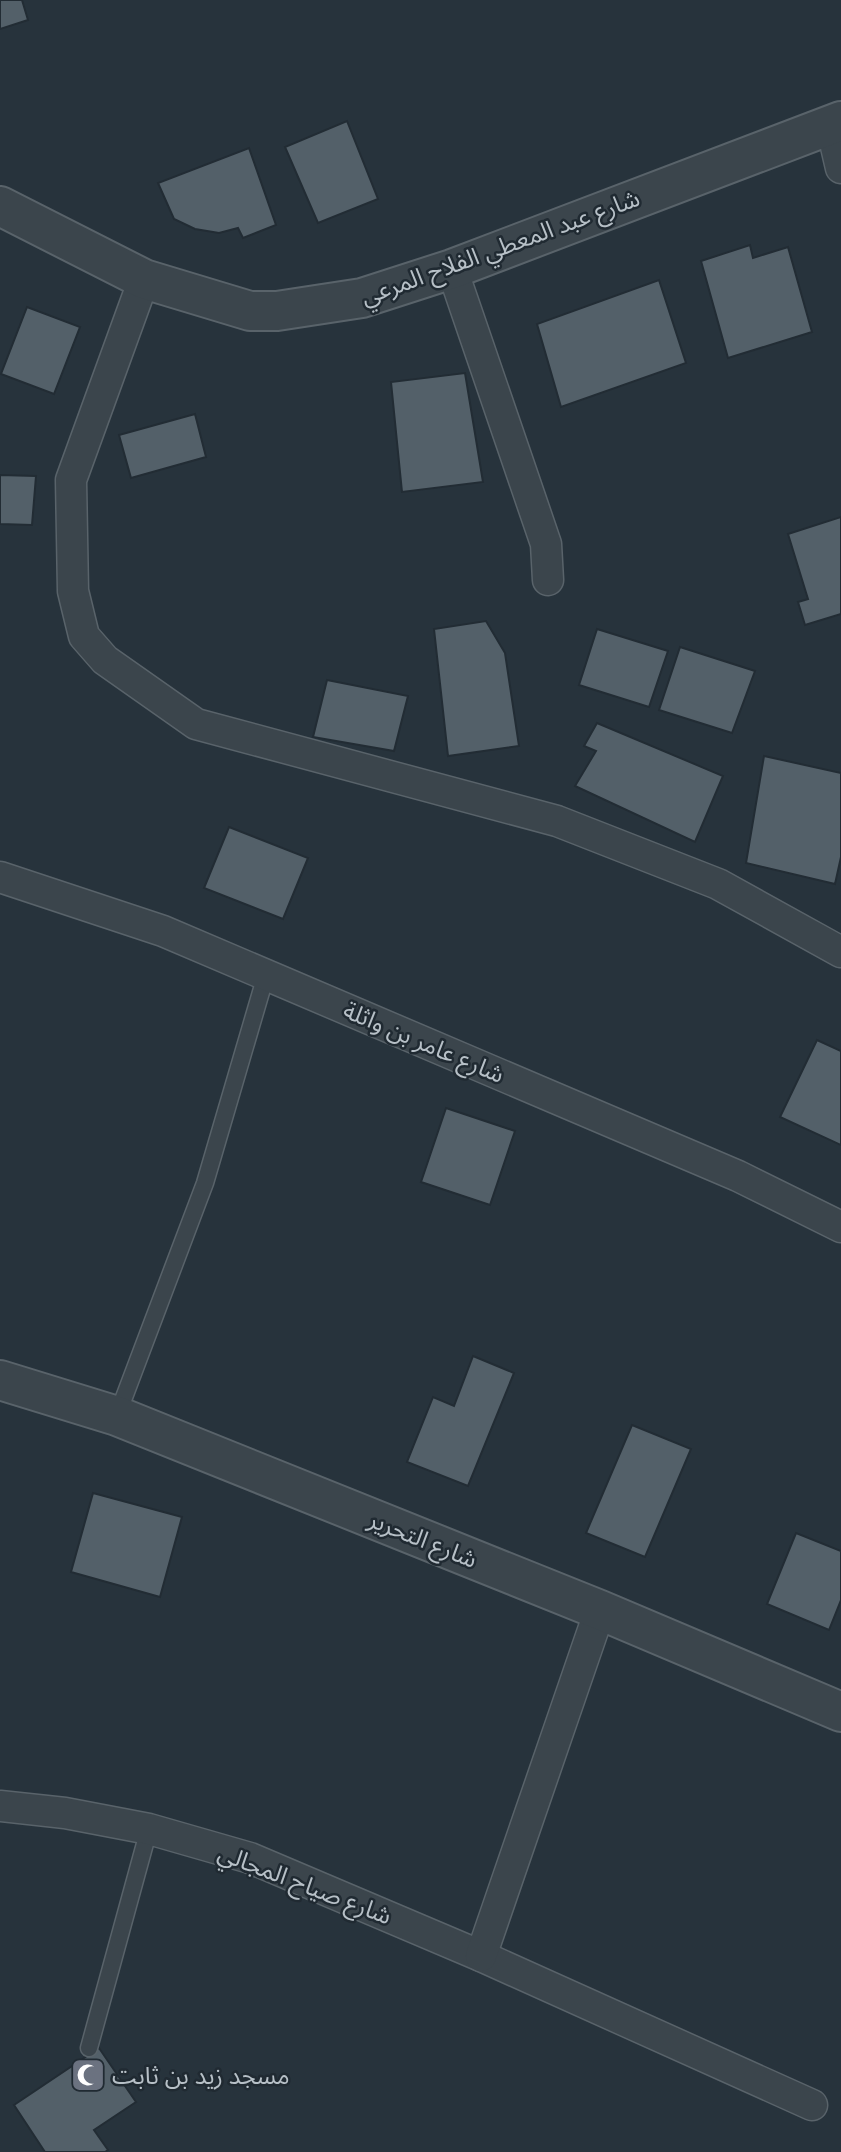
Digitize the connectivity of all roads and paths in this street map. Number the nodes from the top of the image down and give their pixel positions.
1 (836, 123) edge
2 (841, 168) edge
3 (0, 206) edge
4 (452, 269) junction
5 (144, 279) junction
6 (548, 579) dead end
7 (0, 877) edge
8 (841, 952) edge
9 (267, 975) junction
10 (841, 1227) edge
11 (0, 1380) edge
12 (117, 1416) junction
13 (600, 1610) junction
14 (841, 1712) edge
15 (0, 1806) edge
16 (149, 1829) junction
17 (481, 1955) junction
18 (89, 2048) dead end
19 (812, 2105) dead end

1 - 2 street
1 - 4 street, شارع عبد المعطي الفلاح المرعي
3 - 5 street, شارع عبد المعطي الفلاح المرعي
4 - 5 street, شارع عبد المعطي الفلاح المرعي
4 - 6 street
5 - 8 street
7 - 9 street, شارع عامر بن واثلة
9 - 10 street, شارع عامر بن واثلة
9 - 12 lane
11 - 12 street, شارع التحرير
12 - 13 street, شارع التحرير
13 - 14 street, شارع التحرير
13 - 17 street
15 - 16 street, شارع صياح المجالي
16 - 17 street, شارع صياح المجالي
16 - 18 lane
17 - 19 street, شارع صياح المجالي

